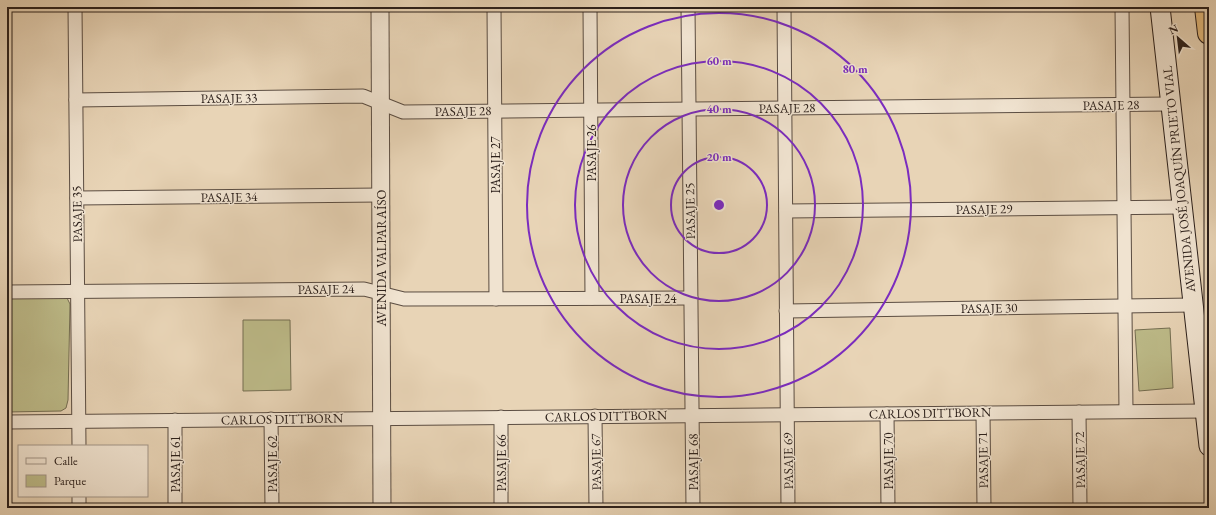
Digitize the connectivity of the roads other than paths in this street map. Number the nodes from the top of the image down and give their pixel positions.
1 (75, 7) edge
2 (380, 7) edge
3 (494, 7) edge
4 (590, 7) edge
5 (688, 7) edge
6 (784, 7) edge
7 (1122, 7) edge
8 (1160, 7) edge
9 (1206, 7) edge
10 (1209, 34) edge
11 (76, 100) junction
12 (380, 103) junction
13 (1170, 104) junction
14 (1123, 105) junction
15 (785, 108) junction
16 (689, 109) junction
17 (591, 110) junction
18 (495, 111) junction
19 (380, 195) junction
20 (77, 198) junction
21 (1182, 207) junction
22 (1124, 208) junction
23 (786, 212) junction
24 (7, 292) edge
25 (78, 292) junction
26 (381, 292) junction
27 (592, 298) junction
28 (691, 298) junction
29 (496, 299) junction
30 (1193, 305) junction
31 (1125, 306) junction
32 (786, 311) junction
33 (1205, 411) junction
34 (1079, 412) junction
35 (1126, 412) junction
36 (983, 413) junction
37 (787, 414) junction
38 (887, 414) junction
39 (692, 415) junction
40 (595, 416) junction
41 (501, 417) junction
42 (381, 418) junction
43 (271, 419) junction
44 (175, 420) junction
45 (79, 421) junction
46 (7, 422) edge
47 (79, 445) edge
48 (1209, 446) edge
49 (79, 497) edge
50 (79, 508) edge
51 (175, 508) edge
52 (272, 508) edge
53 (382, 508) edge
54 (501, 508) edge
55 (596, 508) edge
56 (693, 508) edge
57 (788, 508) edge
58 (888, 508) edge
59 (984, 508) edge
60 (1080, 508) edge

1 - 11 street, PASAJE 35
2 - 12 street, AVENIDA VALPARAÍSO
3 - 18 street, PASAJE 27
4 - 17 street, PASAJE 26
5 - 16 street, PASAJE 25
6 - 15 street
7 - 14 street
8 - 13 main road, AVENIDA JOSÉ JOAQUÍN PRIETO VIAL
9 - 10 highway
11 - 12 street, PASAJE 33
11 - 20 street, PASAJE 35
12 - 18 street, PASAJE 28
12 - 19 street, AVENIDA VALPARAÍSO
13 - 14 street, PASAJE 28
13 - 21 main road, AVENIDA JOSÉ JOAQUÍN PRIETO VIAL
14 - 15 street, PASAJE 28
14 - 22 street
15 - 16 street, PASAJE 28
15 - 23 street
16 - 17 street, PASAJE 28
16 - 28 street, PASAJE 25
17 - 18 street, PASAJE 28
17 - 27 street, PASAJE 26
18 - 29 street, PASAJE 27
19 - 20 street, PASAJE 34
19 - 26 street, AVENIDA VALPARAÍSO
20 - 25 street, PASAJE 35
21 - 22 street, PASAJE 29
21 - 30 main road, AVENIDA JOSÉ JOAQUÍN PRIETO VIAL
22 - 23 street, PASAJE 29
22 - 31 street
23 - 32 street
24 - 25 street, PASAJE 24
25 - 26 street, PASAJE 24
25 - 45 street, PASAJE 35
26 - 29 street, PASAJE 24
26 - 42 street, AVENIDA VALPARAÍSO
27 - 28 street, PASAJE 24
27 - 29 street, PASAJE 24
28 - 39 street, PASAJE 25
30 - 31 street, PASAJE 30
30 - 33 main road, AVENIDA JOSÉ JOAQUÍN PRIETO VIAL
31 - 32 street, PASAJE 30
31 - 35 street
32 - 37 street
33 - 35 street, CARLOS DITTBORN
33 - 48 main road, AVENIDA JOSÉ JOAQUÍN PRIETO VIAL
34 - 35 street, CARLOS DITTBORN
34 - 36 street, CARLOS DITTBORN
34 - 60 street, PASAJE 72
36 - 38 street, CARLOS DITTBORN
36 - 59 street, PASAJE 71
37 - 38 street, CARLOS DITTBORN
37 - 39 street, CARLOS DITTBORN
37 - 57 street, PASAJE 69
38 - 58 street, PASAJE 70
39 - 40 street, CARLOS DITTBORN
39 - 56 street, PASAJE 68
40 - 41 street, CARLOS DITTBORN
40 - 55 street, PASAJE 67
41 - 42 street, CARLOS DITTBORN
41 - 54 street, PASAJE 66
42 - 43 street, CARLOS DITTBORN
42 - 53 street, AVENIDA VALPARAÍSO
43 - 44 street, CARLOS DITTBORN
43 - 52 street, PASAJE 62
44 - 45 street, CARLOS DITTBORN
44 - 51 street, PASAJE 61
45 - 46 street, CARLOS DITTBORN
45 - 47 street, PASAJE 35
49 - 50 street

